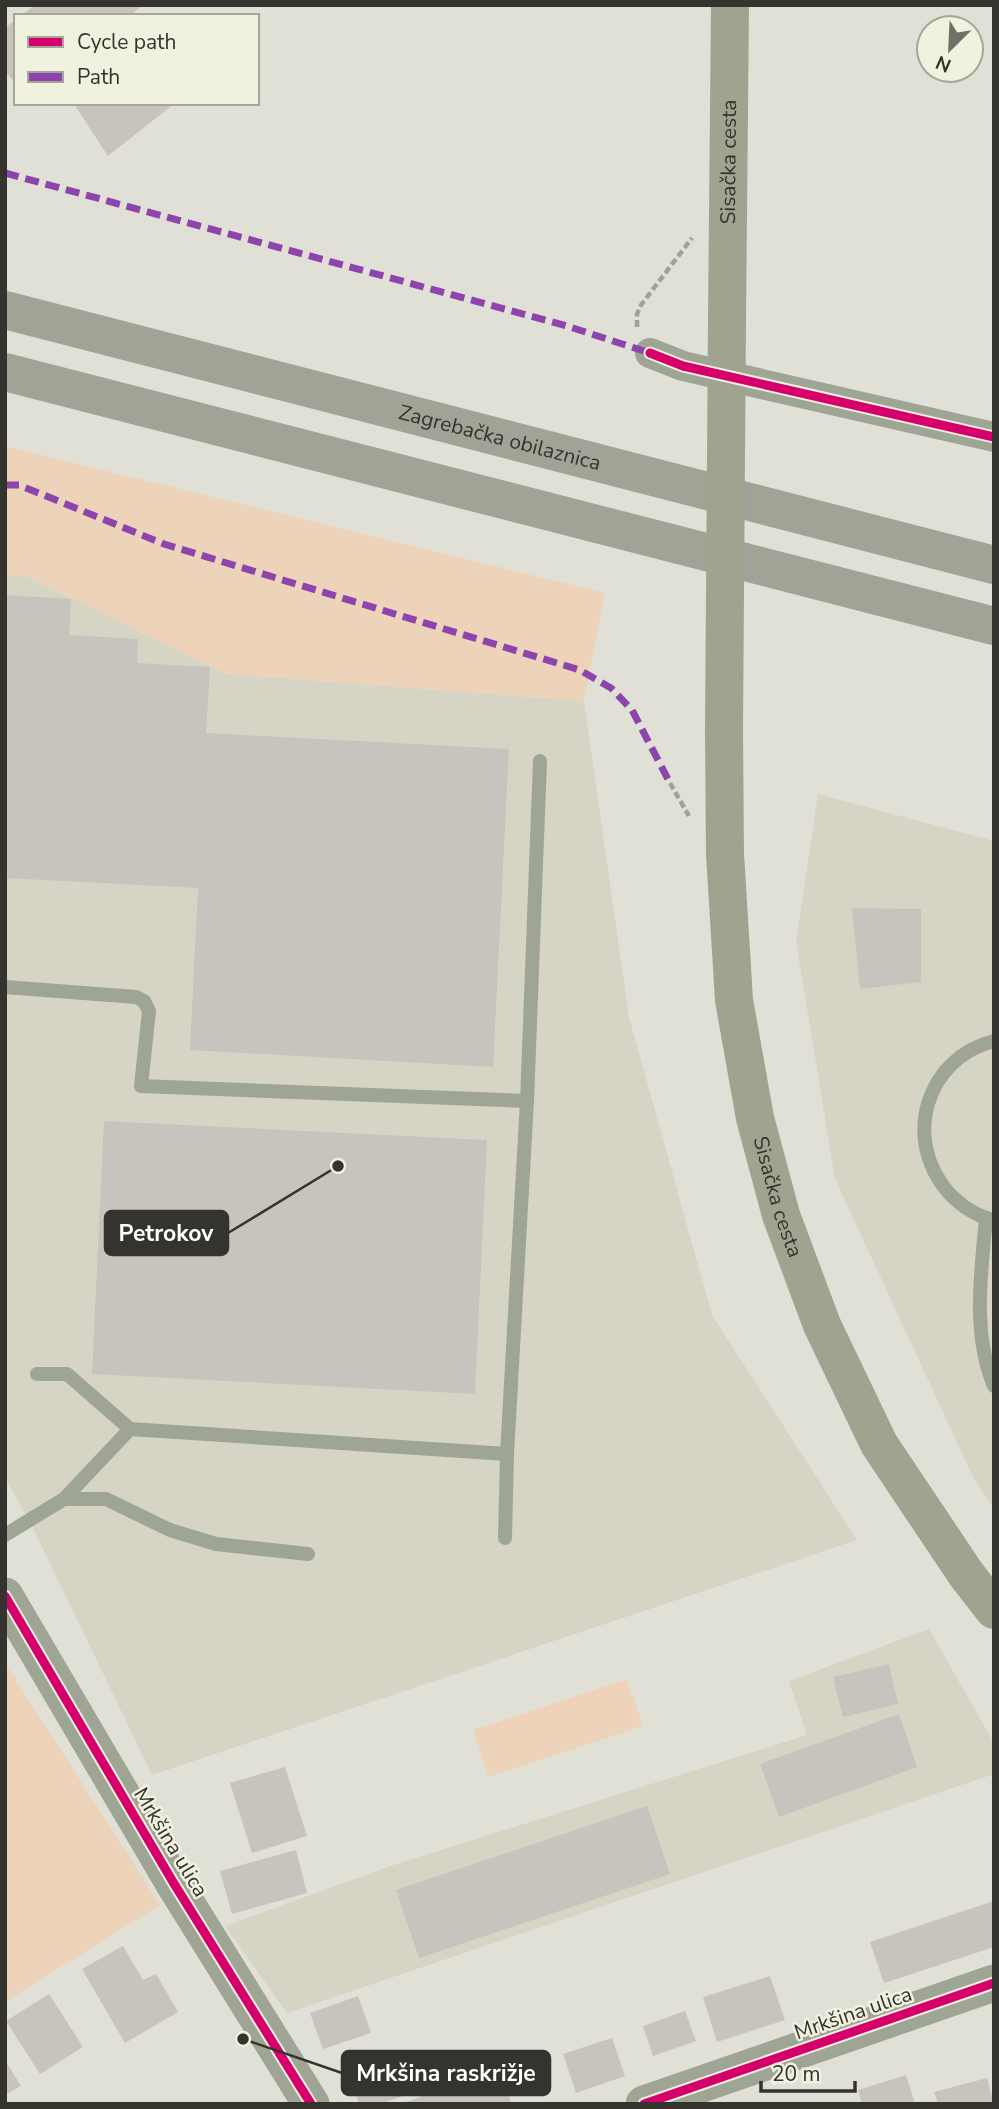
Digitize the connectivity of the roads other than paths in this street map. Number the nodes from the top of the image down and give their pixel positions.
1 (730, 5) edge
2 (5, 310) edge
3 (650, 353) road end
4 (5, 372) edge
5 (994, 437) edge
6 (994, 565) edge
7 (994, 626) edge
8 (540, 761) dead end
9 (5, 987) edge
10 (994, 1041) edge
11 (527, 1101) junction
12 (990, 1219) edge
13 (37, 1374) dead end
14 (994, 1386) edge
15 (130, 1429) junction
16 (507, 1454) junction
17 (64, 1499) junction
18 (5, 1535) edge
19 (505, 1538) dead end
20 (308, 1554) dead end
21 (5, 1596) edge
22 (994, 1610) edge
23 (994, 1983) edge
24 (311, 2104) edge
25 (644, 2104) edge

1 - 22 main road, Sisačka cesta, bridge
2 - 6 highway, Zagrebačka obilaznica
3 - 5 street
4 - 7 highway
8 - 11 lane
9 - 11 lane
10 - 12 lane
11 - 16 lane
12 - 14 lane
13 - 15 lane
15 - 16 lane
15 - 17 lane
16 - 19 lane
17 - 18 lane
17 - 20 lane
21 - 24 street, Mrkšina ulica
23 - 25 street, Mrkšina ulica

